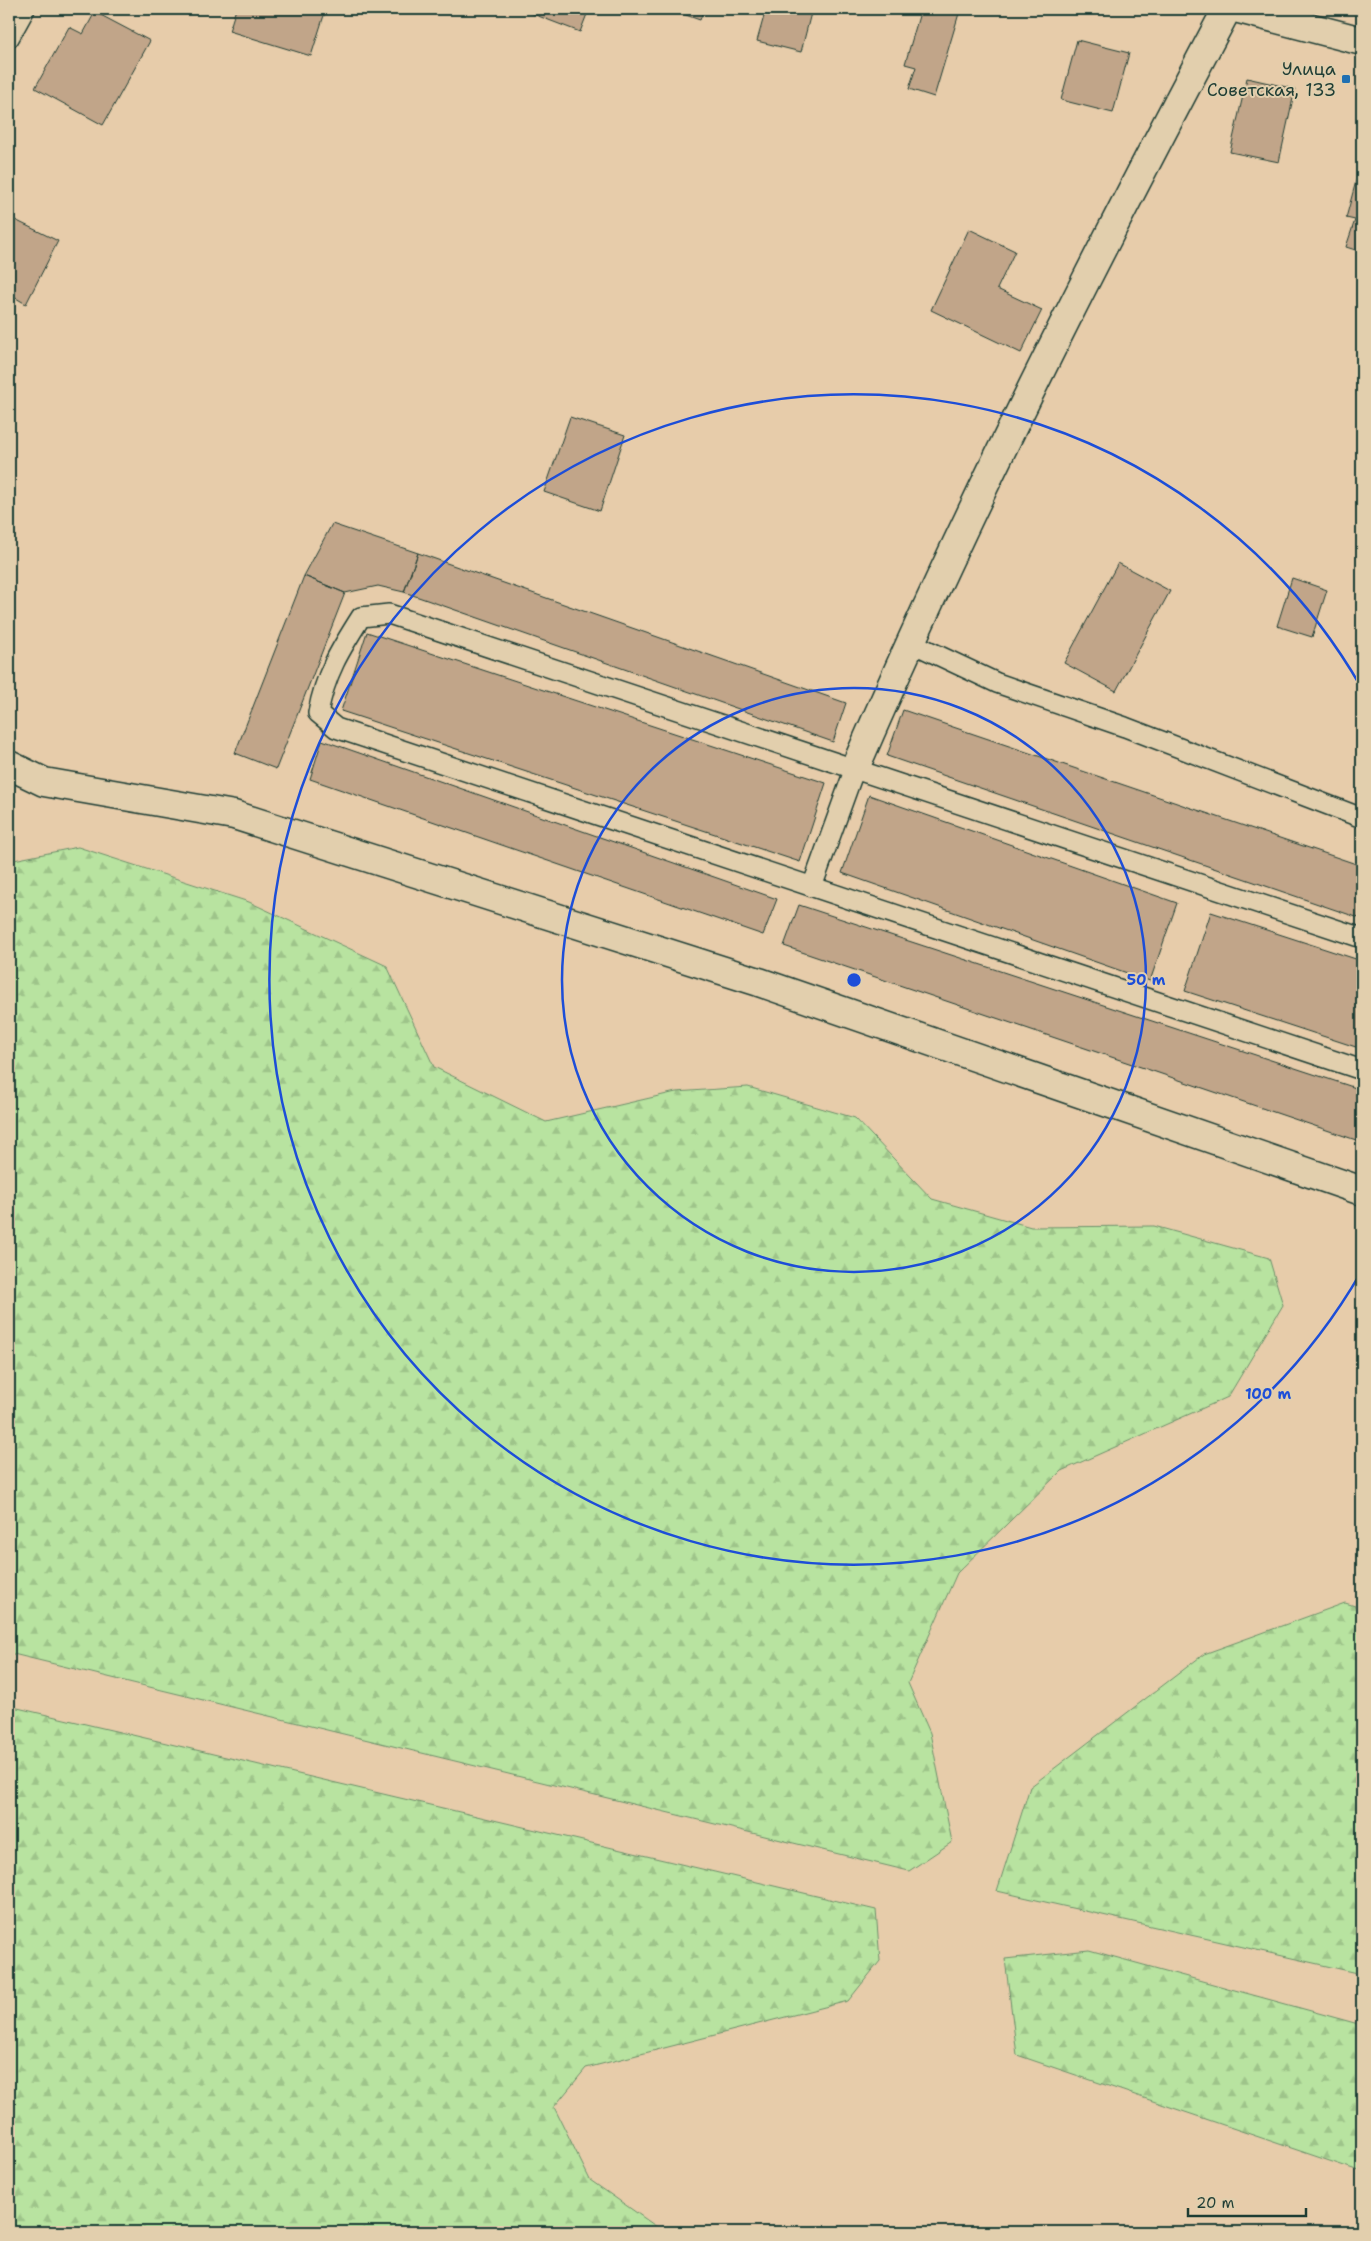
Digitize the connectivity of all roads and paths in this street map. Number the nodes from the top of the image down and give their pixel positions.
1 (25, 9) edge
2 (1227, 9) edge
3 (1252, 10) edge
4 (9, 38) edge
5 (1362, 41) edge
6 (910, 642) junction
7 (9, 765) edge
8 (855, 768) junction
9 (1362, 818) edge
10 (812, 887) junction
11 (1362, 938) edge
12 (1362, 1070) edge
13 (1362, 1191) edge

1 - 4 lane
2 - 6 street
3 - 5 street
6 - 8 street
6 - 9 lane
7 - 13 street
8 - 10 lane
8 - 10 lane
8 - 11 lane
10 - 12 lane

